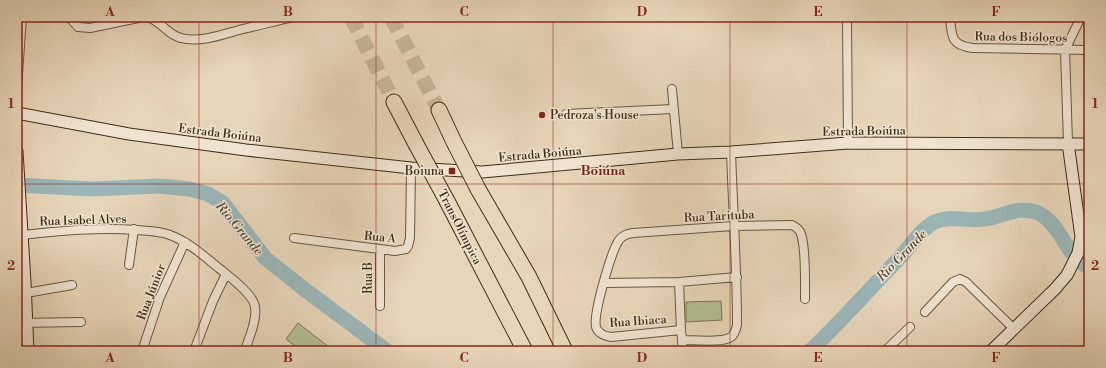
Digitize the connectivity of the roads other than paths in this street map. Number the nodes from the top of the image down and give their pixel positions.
1 (22, 17) edge
2 (68, 17) edge
3 (143, 17) edge
4 (147, 17) edge
5 (293, 17) edge
6 (847, 17) edge
7 (950, 17) edge
8 (1081, 17) edge
9 (1065, 50) junction
10 (1089, 50) edge
11 (17, 89) edge
12 (672, 89) dead end
13 (394, 102) tunnel mouth
14 (673, 109) junction
15 (439, 110) tunnel mouth
16 (17, 113) edge
17 (566, 114) dead end
18 (848, 143) junction
19 (1068, 143) junction
20 (1089, 144) edge
21 (17, 151) edge
22 (731, 152) junction
23 (678, 154) junction
24 (412, 168) junction
25 (18, 171) edge
26 (18, 194) edge
27 (497, 221) junction
28 (733, 226) junction
29 (134, 230) junction
30 (22, 235) junction
31 (294, 238) dead end
32 (1084, 239) edge
33 (185, 242) junction
34 (380, 250) junction
35 (20, 260) edge
36 (129, 265) dead end
37 (226, 274) junction
38 (737, 277) junction
39 (21, 282) edge
40 (678, 282) junction
41 (604, 284) junction
42 (72, 285) dead end
43 (26, 294) junction
44 (495, 296) junction
45 (805, 299) dead end
46 (380, 306) dead end
47 (597, 308) joint
48 (925, 312) dead end
49 (82, 322) dead end
50 (22, 323) edge
51 (910, 327) dead end
52 (1014, 329) junction
53 (680, 330) junction
54 (682, 340) junction
55 (28, 351) edge
56 (142, 351) edge
57 (194, 351) edge
58 (245, 351) edge
59 (513, 351) edge
60 (525, 351) edge
61 (565, 351) edge
62 (575, 351) edge
63 (683, 351) edge
64 (885, 351) edge
65 (991, 351) edge

1 - 11 street
2 - 3 street
4 - 5 street
6 - 18 street
7 - 9 street, Rua dos Biólogos
8 - 9 street
9 - 10 street, Rua dos Biólogos
9 - 19 street
12 - 14 street
13 - 44 highway, TransOlímpica, bridge
14 - 17 street
14 - 23 street
15 - 27 highway, bridge
16 - 24 street, Estrada Boiúna
18 - 19 street, Estrada Boiúna
18 - 22 street, Estrada Boiúna
19 - 20 street, Estrada Boiúna
19 - 32 street
21 - 25 street
22 - 23 street, Estrada Boiúna
22 - 28 street
23 - 24 street, Estrada Boiúna
24 - 34 street, Rua A
25 - 26 street
26 - 30 street
27 - 61 highway
27 - 62 highway
28 - 38 street
28 - 41 street, Rua Tarituba
28 - 45 street, Rua Tarituba
29 - 30 street, Rua Isabel Alves
29 - 33 street, Rua Isabel Alves
29 - 36 street
30 - 35 street
31 - 34 street, Rua A
32 - 52 street
33 - 37 street, Rua Isabel Alves
33 - 56 street, Rua Júnior
34 - 46 street, Rua B
35 - 39 street
37 - 57 street
37 - 58 street, Rua Isabel Alves
38 - 40 street
38 - 54 street
39 - 43 street
40 - 41 street
40 - 53 street
41 - 47 street, Rua Tarituba
42 - 43 street
43 - 50 street
44 - 59 highway
44 - 60 highway, TransOlímpica
47 - 53 street, Rua Ibiaca
48 - 52 street
49 - 50 street
50 - 55 street
51 - 64 street
52 - 65 street
53 - 54 street
54 - 63 street

